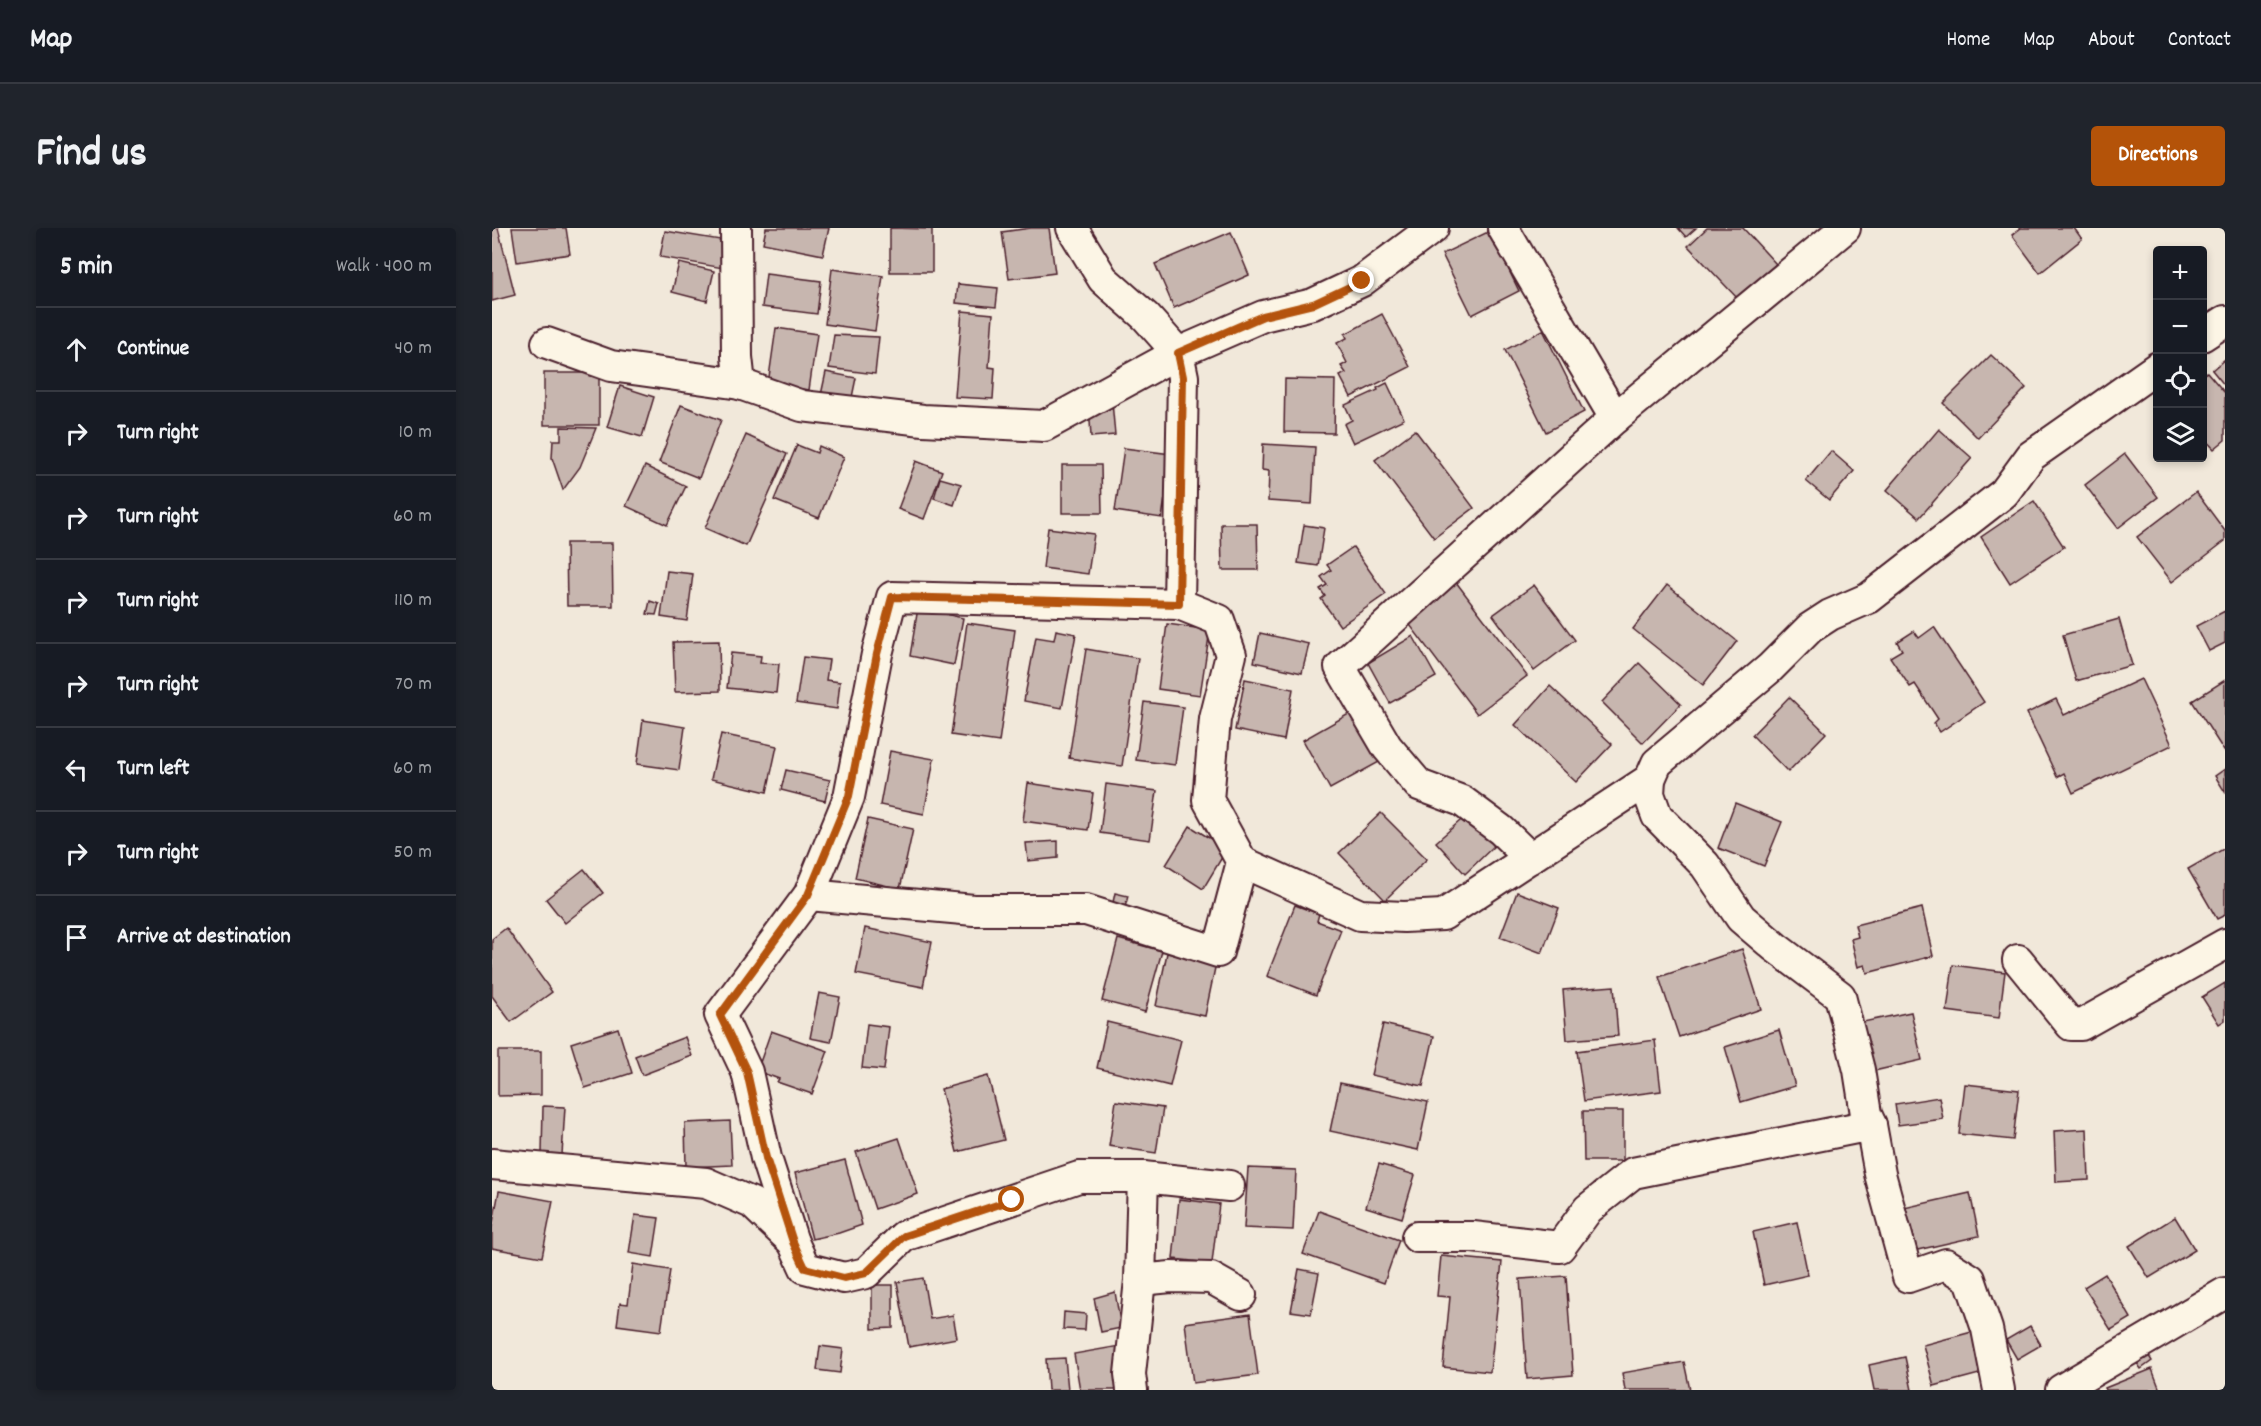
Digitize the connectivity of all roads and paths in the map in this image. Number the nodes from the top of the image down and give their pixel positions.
1 (736, 228) edge
2 (1072, 228) edge
3 (1433, 228) edge
4 (1503, 228) edge
5 (1845, 228) edge
6 (2225, 321) edge
7 (2207, 333) edge
8 (547, 343) dead end
9 (1178, 353) junction
10 (2153, 370) edge
11 (740, 384) junction
12 (1615, 418) junction
13 (1179, 604) junction
14 (1650, 779) junction
15 (1530, 858) junction
16 (1242, 862) junction
17 (808, 895) junction
18 (2225, 944) edge
19 (2018, 960) dead end
20 (1871, 1125) junction
21 (492, 1164) edge
22 (1143, 1177) junction
23 (1229, 1186) dead end
24 (1417, 1236) dead end
25 (793, 1242) junction
26 (1140, 1280) junction
27 (2225, 1293) edge
28 (1242, 1295) dead end
29 (1132, 1390) edge
30 (1999, 1390) edge
31 (2061, 1390) edge

1 - 11 street
2 - 9 street
3 - 9 street
4 - 12 street
5 - 12 street
6 - 7 street
8 - 11 street
9 - 11 street
9 - 13 street
10 - 14 street
12 - 15 street
13 - 16 street
13 - 17 street
14 - 15 street
14 - 20 street
15 - 16 street
16 - 17 street
17 - 25 street
18 - 19 street
20 - 24 street
20 - 30 street
21 - 25 street
22 - 23 street
22 - 25 street
22 - 26 street
26 - 28 street
26 - 29 street
27 - 31 street

